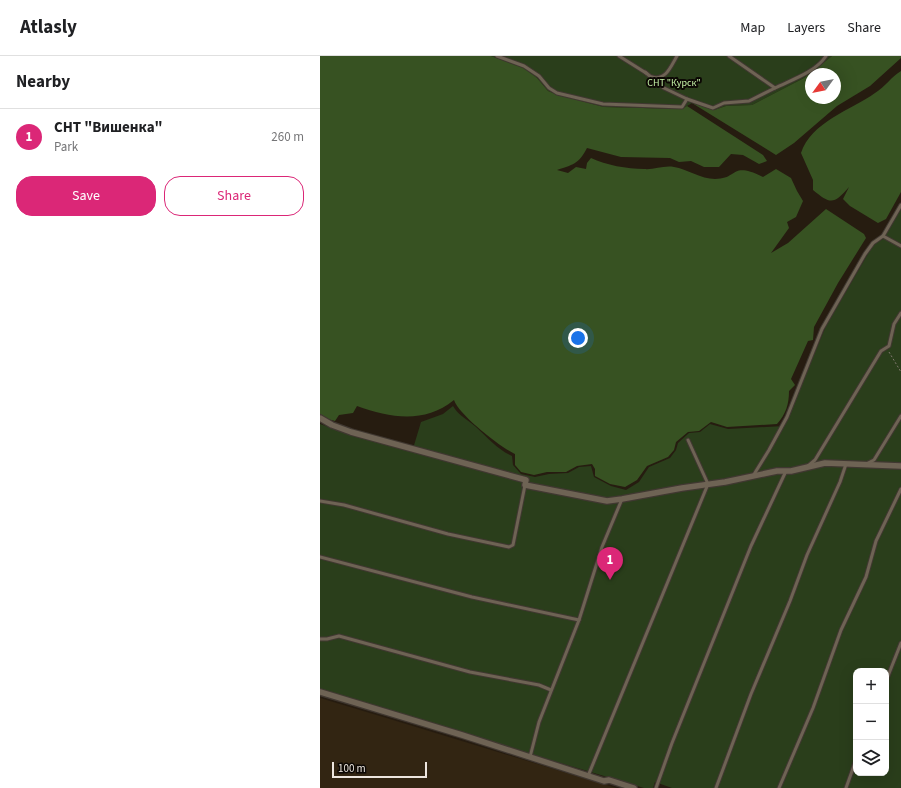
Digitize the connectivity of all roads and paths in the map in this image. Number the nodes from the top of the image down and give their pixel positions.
1 (497, 56) edge
2 (619, 56) edge
3 (677, 56) edge
4 (729, 56) edge
5 (826, 56) edge
6 (645, 72) junction
7 (775, 88) junction
8 (687, 99) junction
9 (901, 205) edge
10 (883, 236) junction
11 (901, 246) edge
12 (901, 313) edge
13 (889, 346) junction
14 (901, 372) edge
15 (901, 416) edge
16 (320, 418) edge
17 (688, 440) dead end
18 (846, 464) junction
19 (867, 464) junction
20 (901, 466) edge
21 (807, 467) junction
22 (786, 471) junction
23 (753, 476) junction
24 (708, 484) junction
25 (525, 486) junction
26 (901, 489) edge
27 (320, 500) edge
28 (622, 500) junction
29 (320, 557) edge
30 (579, 620) junction
31 (320, 639) edge
32 (901, 643) edge
33 (889, 673) edge
34 (551, 690) junction
35 (320, 692) edge
36 (530, 757) junction
37 (853, 768) edge
38 (588, 776) junction
39 (634, 788) edge
40 (656, 788) edge
41 (716, 788) edge
42 (779, 788) edge
43 (846, 788) edge

1 - 8 lane
2 - 6 lane
3 - 6 lane
4 - 7 lane
5 - 7 lane
6 - 8 lane
7 - 8 lane
9 - 10 lane
10 - 11 lane
10 - 23 lane
12 - 13 lane
13 - 14 path
13 - 21 lane
15 - 19 lane
16 - 25 street
17 - 24 lane
18 - 19 street
18 - 21 street
18 - 41 lane
19 - 20 street
21 - 22 street
22 - 23 street
22 - 40 lane
23 - 24 street
24 - 28 street
24 - 38 lane
25 - 27 lane
25 - 28 street
26 - 42 lane
28 - 30 lane
29 - 30 lane
30 - 34 lane
31 - 34 lane
32 - 33 lane
34 - 36 lane
35 - 36 street
36 - 38 street
37 - 43 lane
38 - 39 street

